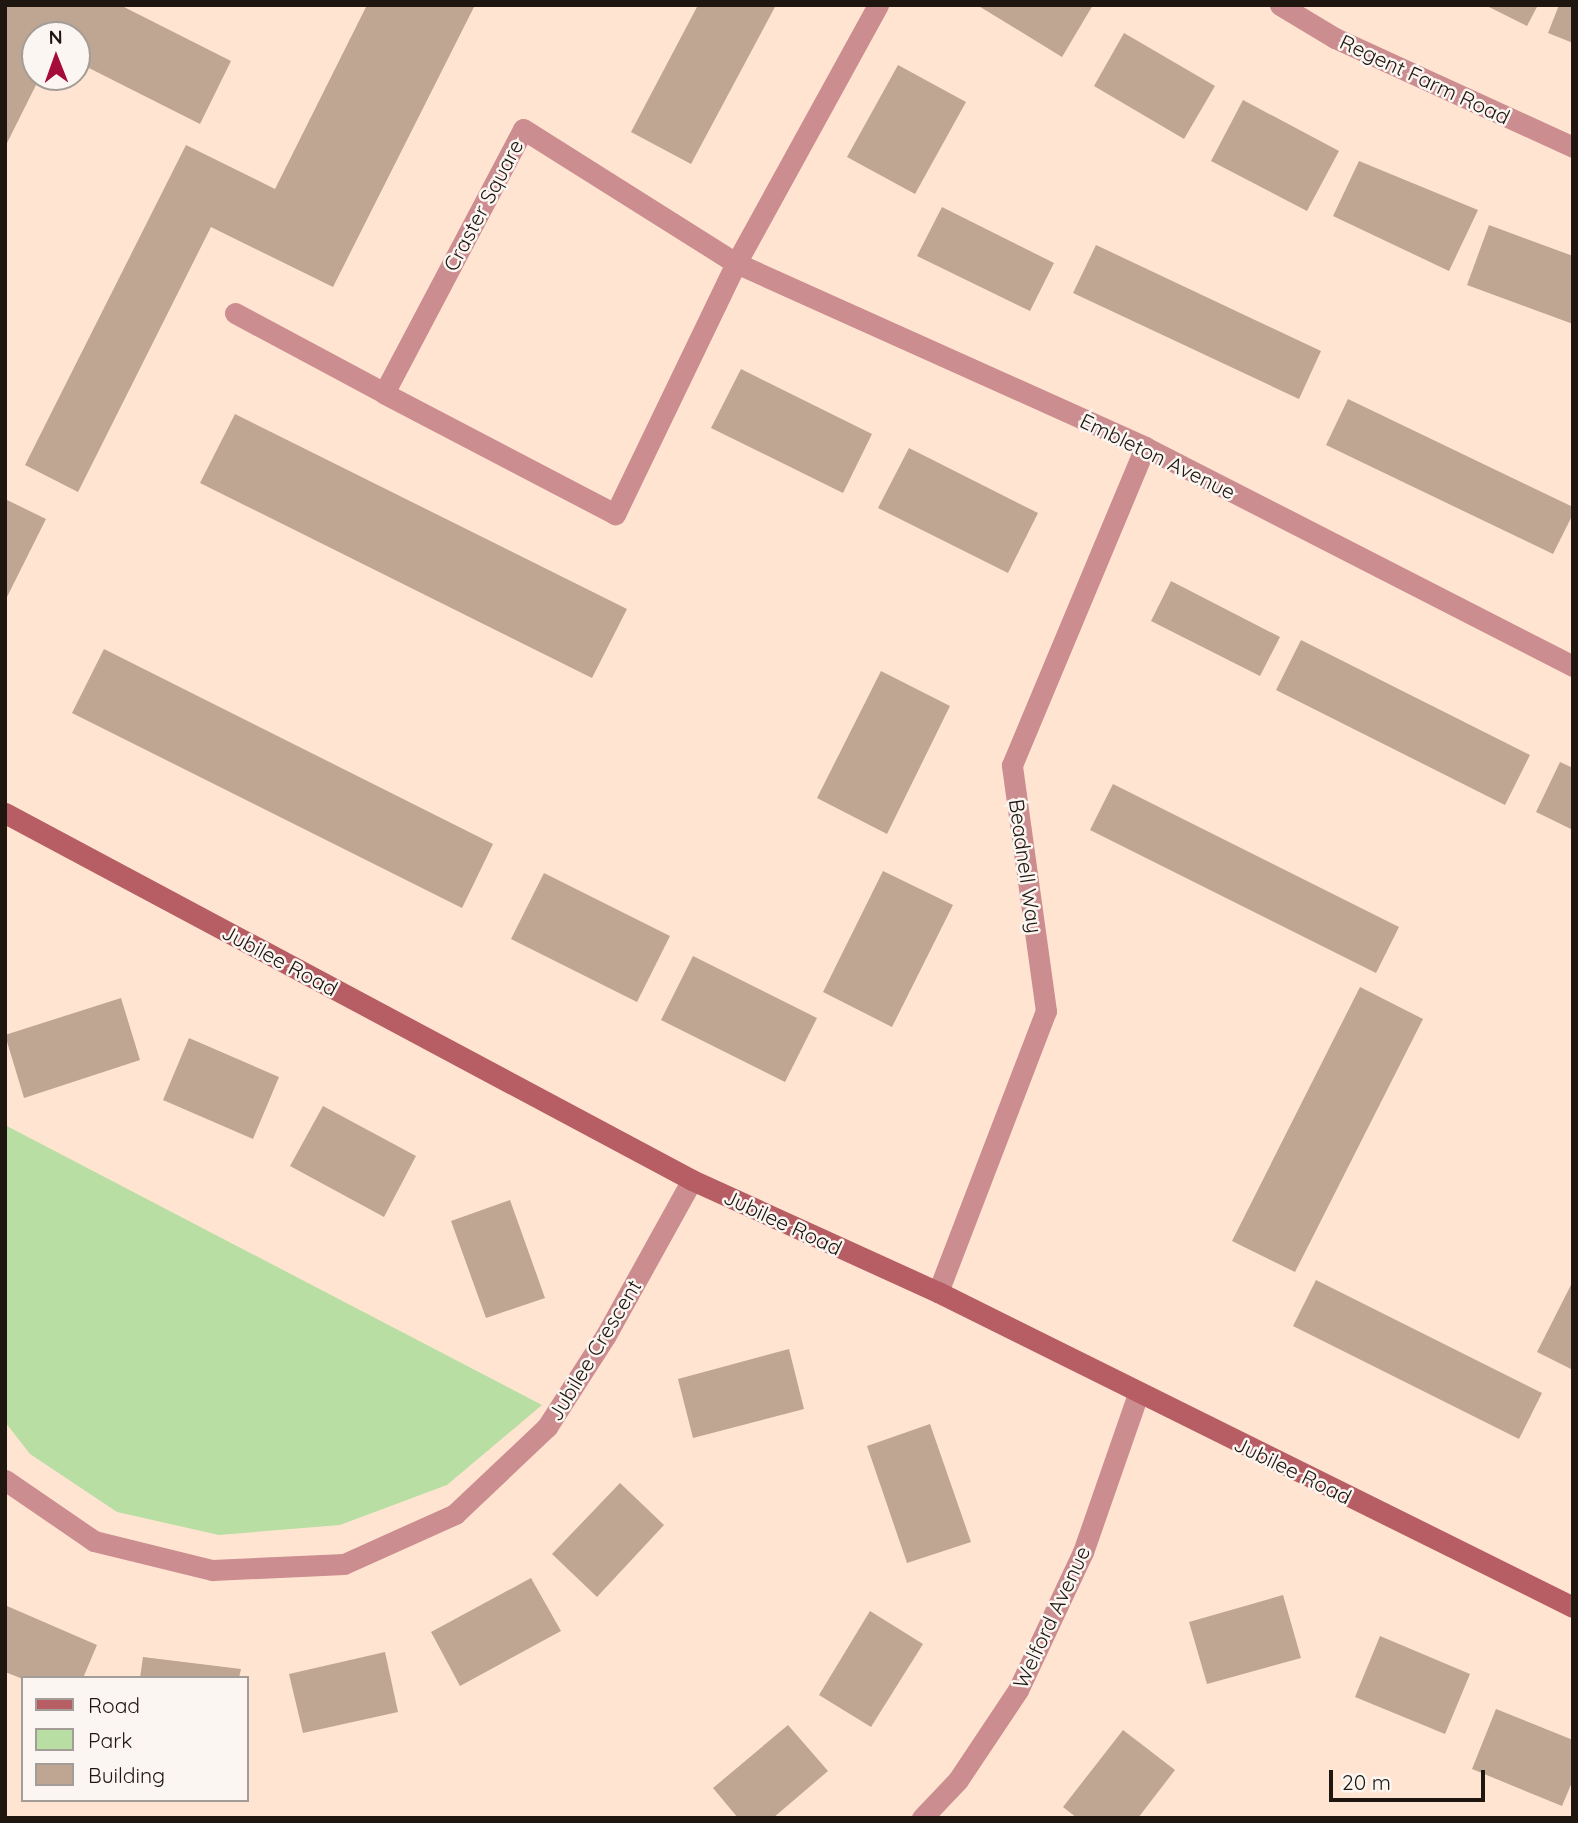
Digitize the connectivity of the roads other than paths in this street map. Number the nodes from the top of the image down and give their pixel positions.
1 (878, 5) edge
2 (1280, 5) edge
3 (1573, 147) edge
4 (736, 263) junction
5 (235, 313) dead end
6 (384, 393) junction
7 (1145, 447) junction
8 (1573, 666) edge
9 (5, 813) edge
10 (692, 1180) junction
11 (938, 1292) junction
12 (1138, 1394) junction
13 (5, 1480) edge
14 (1573, 1607) edge
15 (922, 1818) edge

1 - 4 street
2 - 3 street, Regent Farm Road
4 - 6 street
4 - 6 street, Craster Square
4 - 7 street, Embleton Avenue
5 - 6 street
7 - 8 street, Embleton Avenue
7 - 11 street, Beadnell Way
9 - 10 street, Jubilee Road
10 - 11 street, Jubilee Road
10 - 13 street, Jubilee Crescent
11 - 12 street, Jubilee Road
12 - 14 street, Jubilee Road
12 - 15 street, Welford Avenue

